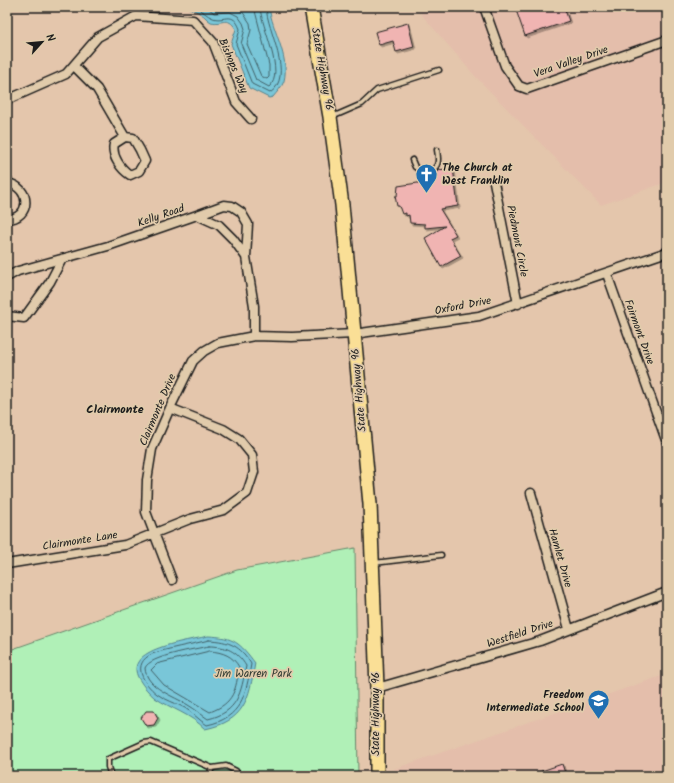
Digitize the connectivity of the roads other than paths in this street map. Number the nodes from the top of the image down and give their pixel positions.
1 (312, 7) edge
2 (484, 7) edge
3 (667, 40) edge
4 (74, 66) junction
5 (439, 70) dead end
6 (7, 100) edge
7 (330, 118) junction
8 (251, 119) dead end
9 (125, 137) junction
10 (437, 150) dead end
11 (412, 160) dead end
12 (430, 172) dead end
13 (423, 173) dead end
14 (494, 182) dead end
15 (7, 183) edge
16 (197, 215) junction
17 (7, 219) edge
18 (667, 252) edge
19 (246, 257) junction
20 (62, 259) junction
21 (607, 274) junction
22 (7, 277) edge
23 (518, 304) junction
24 (7, 316) edge
25 (354, 334) junction
26 (254, 336) junction
27 (170, 408) junction
28 (667, 443) edge
29 (531, 493) dead end
30 (156, 534) junction
31 (441, 555) dead end
32 (372, 563) junction
33 (7, 564) edge
34 (172, 580) dead end
35 (667, 592) edge
36 (569, 629) junction
37 (377, 688) junction
38 (212, 768) junction
39 (111, 776) edge
40 (209, 776) edge
41 (239, 776) edge
42 (377, 776) edge

1 - 7 main road, State Highway 96
2 - 3 street, Vera Valley Drive
4 - 6 street, Bishops Way
4 - 8 street, Bishops Way
4 - 9 street
5 - 7 lane
7 - 25 main road, State Highway 96
9 - 9 street
10 - 12 lane
11 - 13 lane
14 - 23 street, Piedmont Circle
15 - 17 street
16 - 19 street, Kelly Road
16 - 19 street
16 - 20 street, Kelly Road
18 - 21 street, Oxford Drive
19 - 26 street, Kelly Road
20 - 22 street, Kelly Road
20 - 24 street
21 - 23 street, Oxford Drive
21 - 28 street, Fairmont Drive
23 - 25 street, Oxford Drive
25 - 26 street, Oxford Drive
25 - 32 main road, State Highway 96
26 - 27 street, Clairmonte Drive
27 - 30 street, Clairmonte Drive
27 - 30 street, Clairmonte Lane
29 - 36 street, Hamlet Drive
30 - 33 street, Clairmonte Lane
30 - 34 street, Clairmonte Drive
31 - 32 lane
32 - 37 main road, State Highway 96
35 - 36 street, Westfield Drive
36 - 37 street, Westfield Drive
37 - 42 main road, State Highway 96
38 - 39 lane
38 - 40 lane
38 - 41 lane

